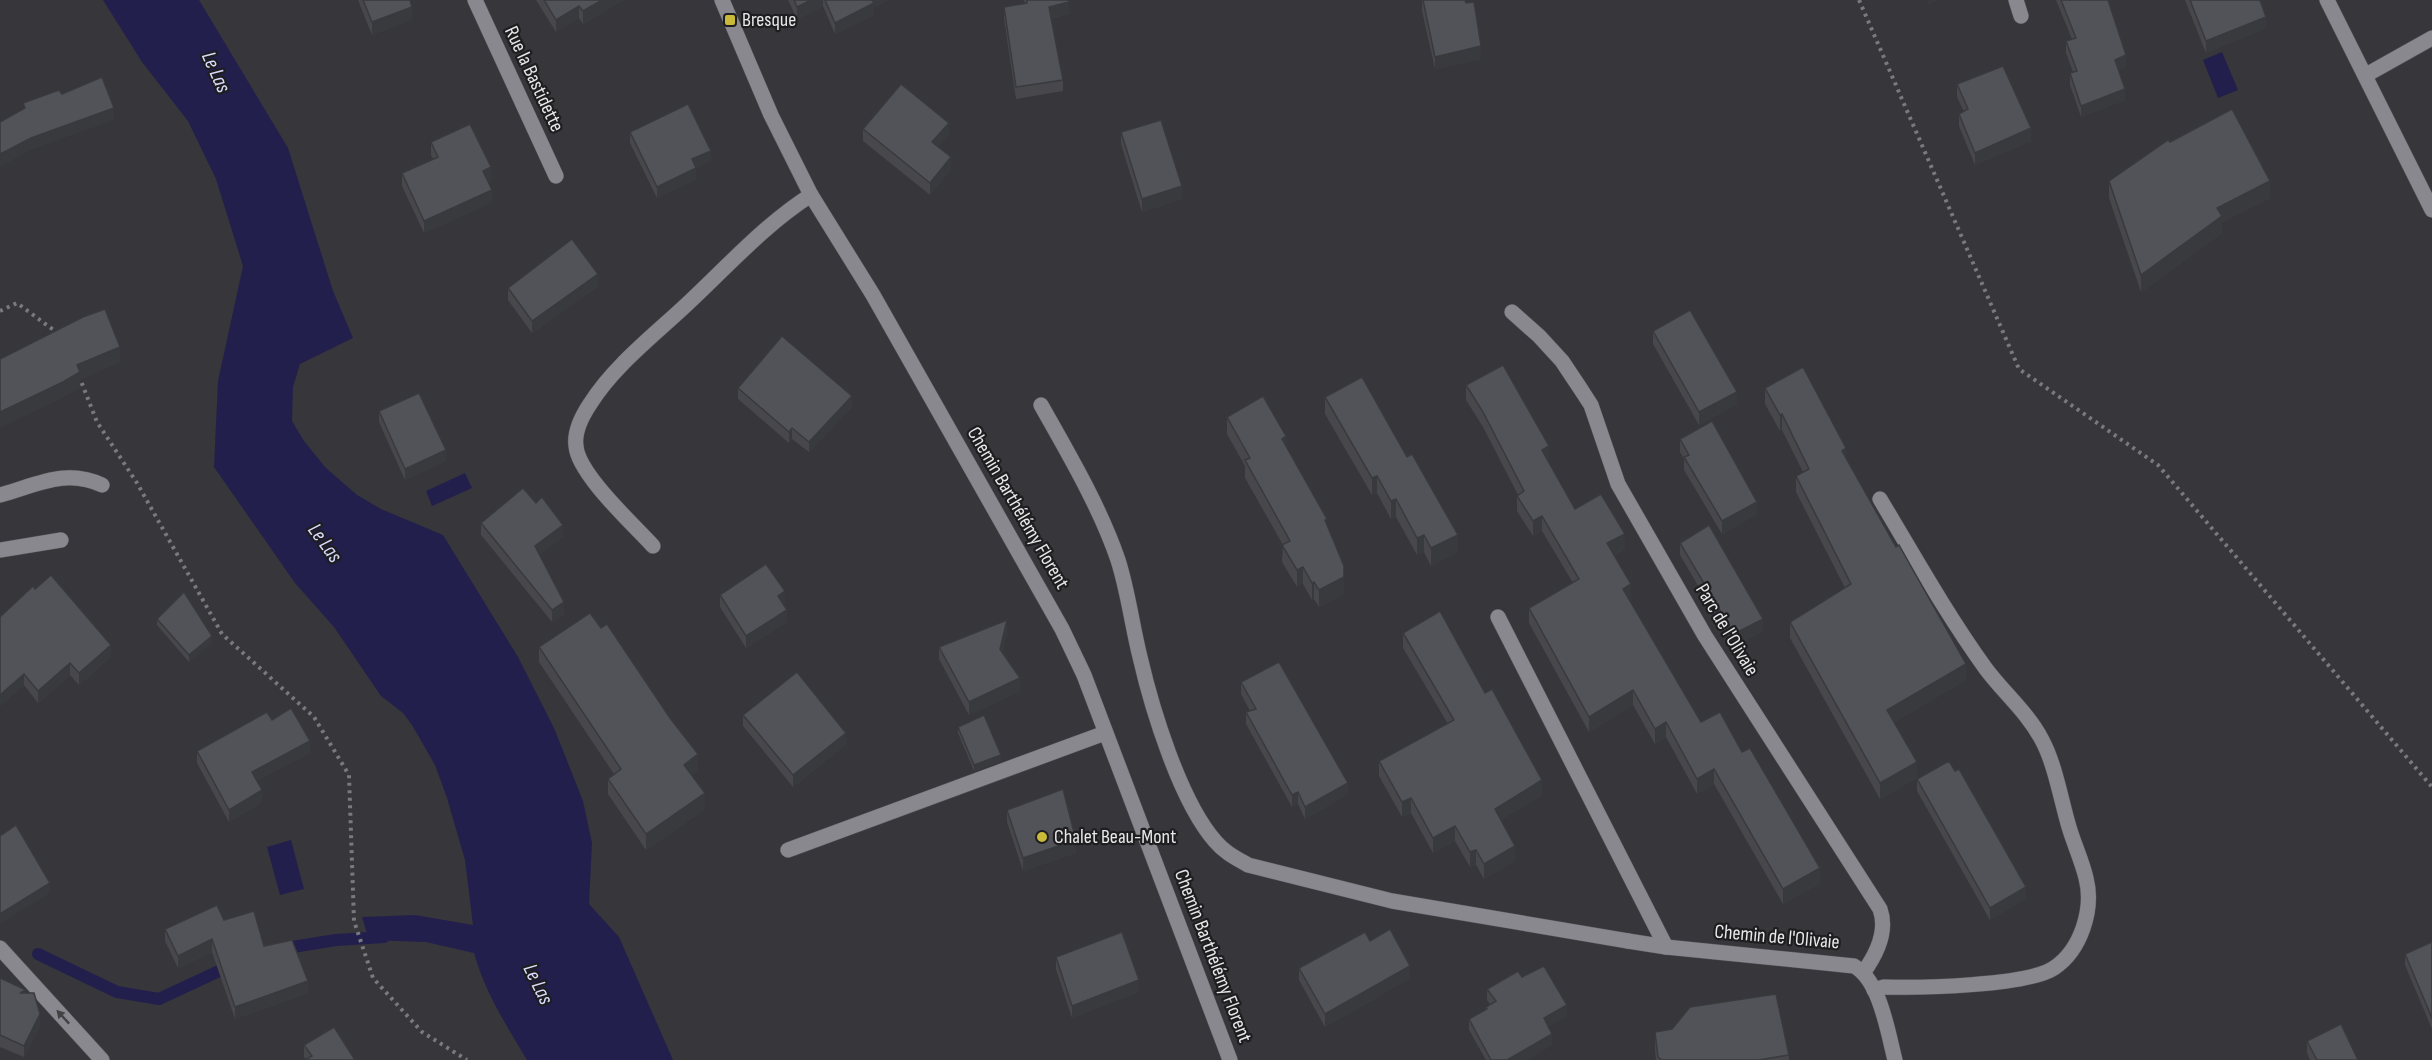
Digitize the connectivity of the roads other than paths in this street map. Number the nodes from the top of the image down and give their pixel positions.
1 (475, 0) edge
2 (722, 0) edge
3 (2016, 0) edge
4 (2327, 0) edge
5 (2021, 16) dead end
6 (2432, 38) edge
7 (2366, 75) junction
8 (556, 176) dead end
9 (812, 195) junction
10 (2432, 210) edge
11 (1512, 312) dead end
12 (1041, 405) dead end
13 (102, 485) dead end
14 (0, 495) edge
15 (1880, 499) dead end
16 (61, 540) dead end
17 (653, 546) dead end
18 (0, 550) edge
19 (1498, 617) dead end
20 (1106, 733) junction
21 (788, 850) dead end
22 (1666, 947) junction
23 (0, 948) edge
24 (1863, 973) junction
25 (1874, 990) junction
26 (102, 1060) edge
27 (1230, 1060) edge
28 (1895, 1060) edge

1 - 8 street, Rue la Bastidette
2 - 9 street, Chemin Barthélémy Florent
3 - 5 street
4 - 7 street
6 - 7 street
7 - 10 street
9 - 17 street
9 - 20 street, Chemin Barthélémy Florent
11 - 24 street, Parc de l'Olivaie
12 - 22 street, Chemin de l'Olivaie
13 - 14 street
15 - 25 street
16 - 18 street
19 - 22 street
20 - 21 street
20 - 27 street, Chemin Barthélémy Florent
22 - 24 street, Chemin de l'Olivaie
26 -> 23 street
24 - 25 street
25 - 28 street

